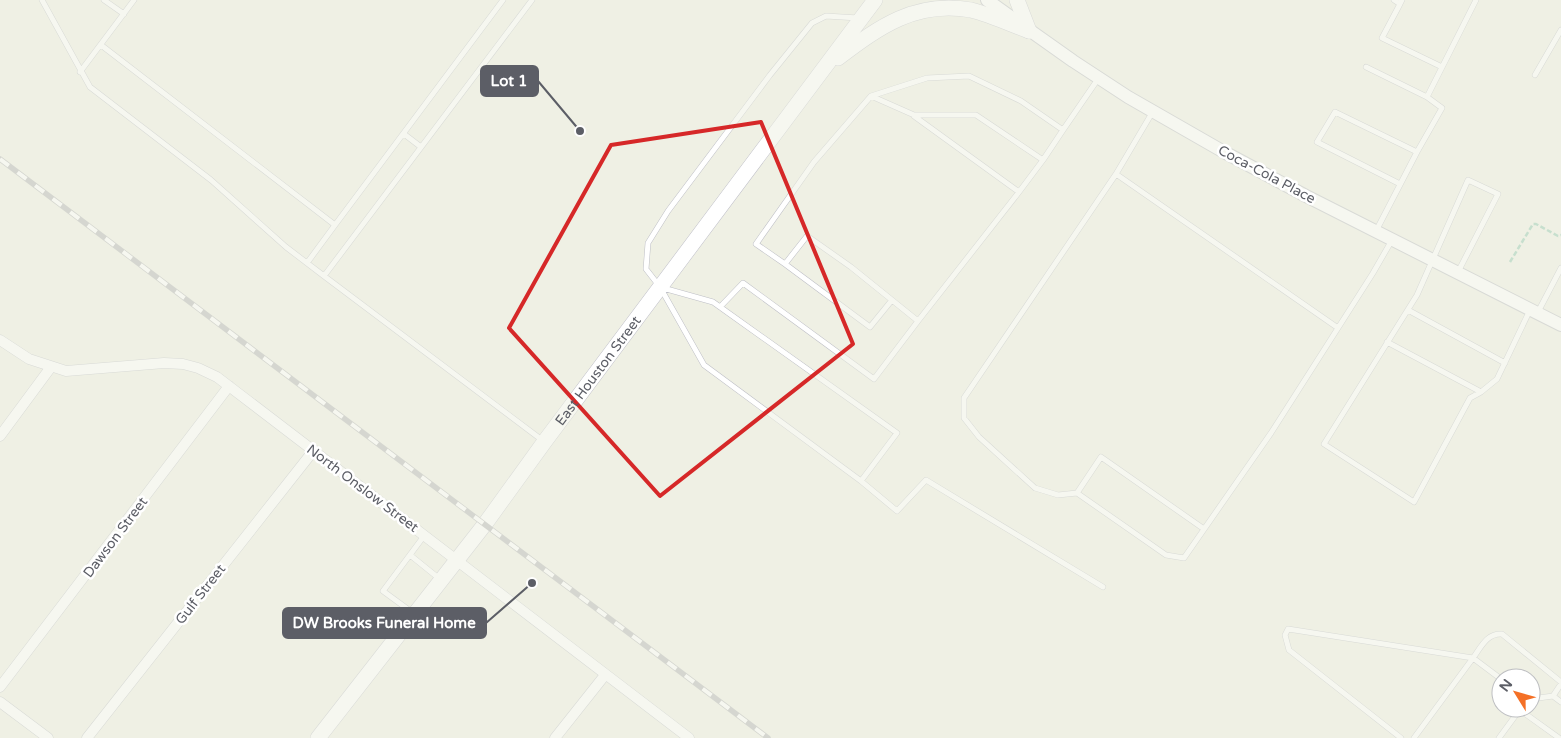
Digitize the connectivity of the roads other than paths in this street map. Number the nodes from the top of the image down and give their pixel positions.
1 (42, 0) edge
2 (104, 0) edge
3 (134, 0) edge
4 (503, 0) edge
5 (532, 0) edge
6 (875, 0) edge
7 (987, 0) edge
8 (1017, 0) edge
9 (1394, 0) edge
10 (1476, 0) edge
11 (1401, 2) edge
12 (124, 14) junction
13 (862, 18) junction
14 (1561, 30) edge
15 (1029, 31) junction
16 (100, 45) junction
17 (1366, 67) dead end
18 (1442, 67) junction
19 (825, 68) junction
20 (80, 72) junction
21 (1535, 75) dead end
22 (1099, 78) junction
23 (871, 96) junction
24 (1427, 97) junction
25 (1153, 111) junction
26 (914, 115) junction
27 (1063, 130) junction
28 (404, 134) junction
29 (421, 147) junction
30 (1417, 152) junction
31 (1043, 160) junction
32 (1116, 174) junction
33 (1400, 184) junction
34 (1019, 192) junction
35 (336, 225) junction
36 (1376, 231) junction
37 (1392, 239) junction
38 (1434, 261) junction
39 (307, 263) junction
40 (785, 264) junction
41 (1561, 268) edge
42 (1458, 273) junction
43 (324, 276) junction
44 (660, 287) junction
45 (892, 300) junction
46 (720, 307) junction
47 (1408, 310) junction
48 (1534, 311) junction
49 (918, 321) junction
50 (1561, 325) edge
51 (1338, 328) junction
52 (0, 340) edge
53 (1387, 342) junction
54 (1505, 363) junction
55 (51, 367) junction
56 (229, 386) junction
57 (1481, 392) junction
58 (0, 436) edge
59 (545, 441) junction
60 (314, 450) junction
61 (862, 481) junction
62 (1077, 493) junction
63 (1204, 529) junction
64 (424, 535) junction
65 (410, 555) junction
66 (457, 560) junction
67 (442, 580) junction
68 (1103, 587) dead end
69 (414, 615) junction
70 (1473, 658) junction
71 (1491, 672) edge
72 (604, 675) junction
73 (1561, 683) edge
74 (0, 687) edge
75 (1553, 696) junction
76 (1541, 698) edge
77 (0, 702) edge
78 (1561, 702) edge
79 (1514, 718) edge
80 (1533, 718) edge
81 (48, 738) edge
82 (87, 738) edge
83 (318, 738) edge
84 (555, 738) edge
85 (689, 738) edge
86 (1401, 738) edge
87 (1414, 738) edge
88 (1499, 738) edge
89 (1559, 738) edge

1 - 20 lane
2 - 12 lane
3 - 12 lane
4 - 28 lane
5 - 29 lane
6 - 13 main road, East Houston Street
7 - 15 street, Coca-Cola Place
8 - 15 main road
9 - 11 lane
10 - 18 lane
11 - 18 lane
12 - 16 lane
13 - 19 main road, East Houston Street
13 - 44 lane
14 - 21 lane
15 - 19 main road
15 - 22 street, Coca-Cola Place
16 - 20 lane
16 - 35 lane
17 - 24 lane
18 - 24 lane
19 - 44 main road, East Houston Street
20 - 39 lane
22 - 25 street, Coca-Cola Place
22 - 27 lane
23 - 26 lane
23 - 27 lane
23 - 40 lane
24 - 30 lane
25 - 32 lane
25 - 36 street, Coca-Cola Place
26 - 31 lane
26 - 34 lane
27 - 31 lane
28 - 29 lane
28 - 35 lane
29 - 43 lane
30 - 33 lane
30 - 33 lane
31 - 34 lane
32 - 51 lane
32 - 62 lane
33 - 36 lane
34 - 49 lane
35 - 39 lane
36 - 37 street, Coca-Cola Place
37 - 38 street, Coca-Cola Place
37 - 51 lane
38 - 42 street, Coca-Cola Place
38 - 42 lane
38 - 47 lane
39 - 43 lane
40 - 45 lane
40 - 45 lane
41 - 48 lane
42 - 48 street, Coca-Cola Place
43 - 59 lane
44 - 46 lane
44 - 59 main road, East Houston Street
44 - 61 lane
45 - 49 lane
46 - 49 lane
46 - 61 lane
47 - 53 lane
47 - 54 lane
48 - 50 street, Coca-Cola Place
48 - 54 lane
51 - 63 lane
52 - 55 street, North Onslow Street
53 - 57 lane
53 - 57 lane
54 - 57 lane
55 - 56 street, North Onslow Street
55 - 58 street
56 - 60 street, North Onslow Street
56 - 74 street, Dawson Street
59 - 66 main road, East Houston Street
60 - 64 street, North Onslow Street
60 - 82 street, Gulf Street
61 - 68 lane
62 - 63 lane
62 - 63 lane
64 - 65 lane
64 - 66 street, North Onslow Street
65 - 67 lane
65 - 69 lane
66 - 67 main road, East Houston Street
66 - 72 street, North Onslow Street
67 - 69 main road, East Houston Street
69 - 83 main road, East Houston Street
70 - 71 lane
70 - 73 lane
70 - 86 lane
70 - 87 lane
72 - 84 street
72 - 85 street, North Onslow Street
73 - 75 lane
75 - 76 lane
75 - 78 lane
77 - 81 street
79 - 88 lane
80 - 89 lane

